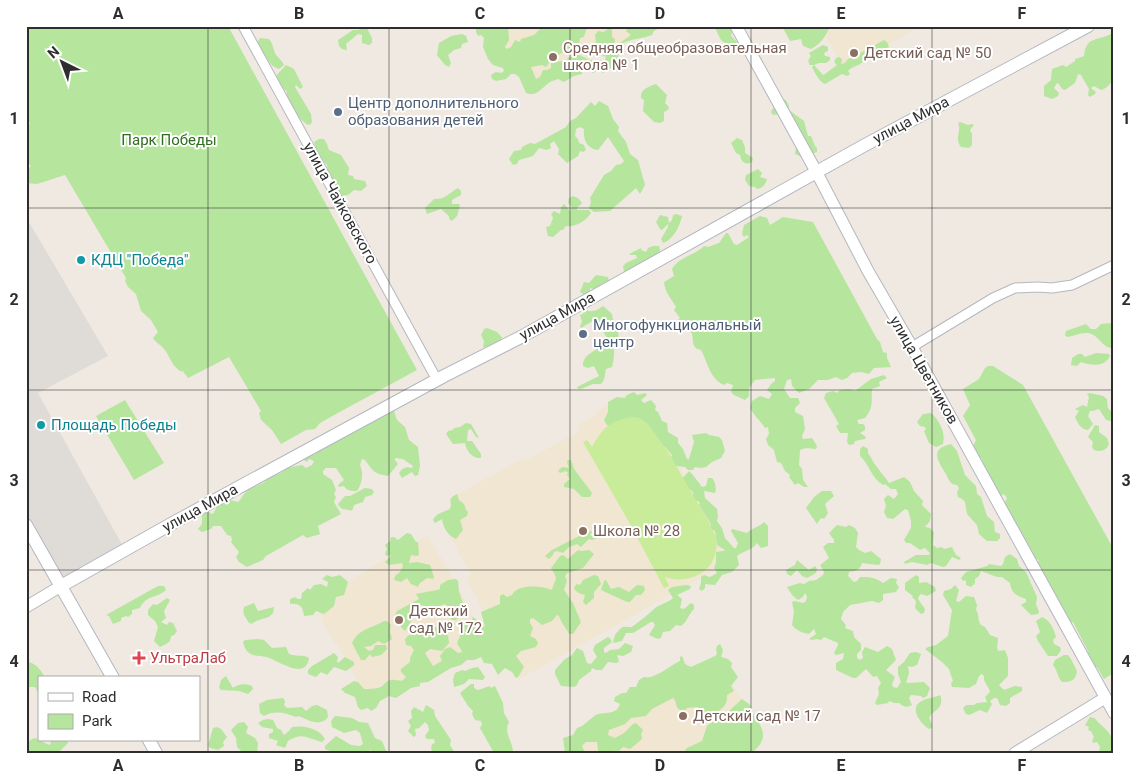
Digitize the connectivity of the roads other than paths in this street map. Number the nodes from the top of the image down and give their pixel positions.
1 (243, 26) edge
2 (736, 26) edge
3 (1088, 26) edge
4 (817, 172) junction
5 (1114, 265) edge
6 (912, 347) junction
7 (437, 380) junction
8 (26, 525) edge
9 (61, 586) junction
10 (26, 607) edge
11 (113, 676) edge
12 (1105, 698) junction
13 (1114, 713) edge
14 (1015, 753) edge

1 - 7 street, улица Чайковского
2 - 4 street, улица Цветников
3 - 4 main road, улица Мира
4 - 6 street, улица Цветников
4 - 7 main road, улица Мира
5 - 6 street
6 - 12 street, улица Цветников
7 - 9 main road, улица Мира
8 - 9 main road
9 - 10 street, улица Мира
9 - 11 main road
12 - 13 street, улица Цветников
12 - 14 street

